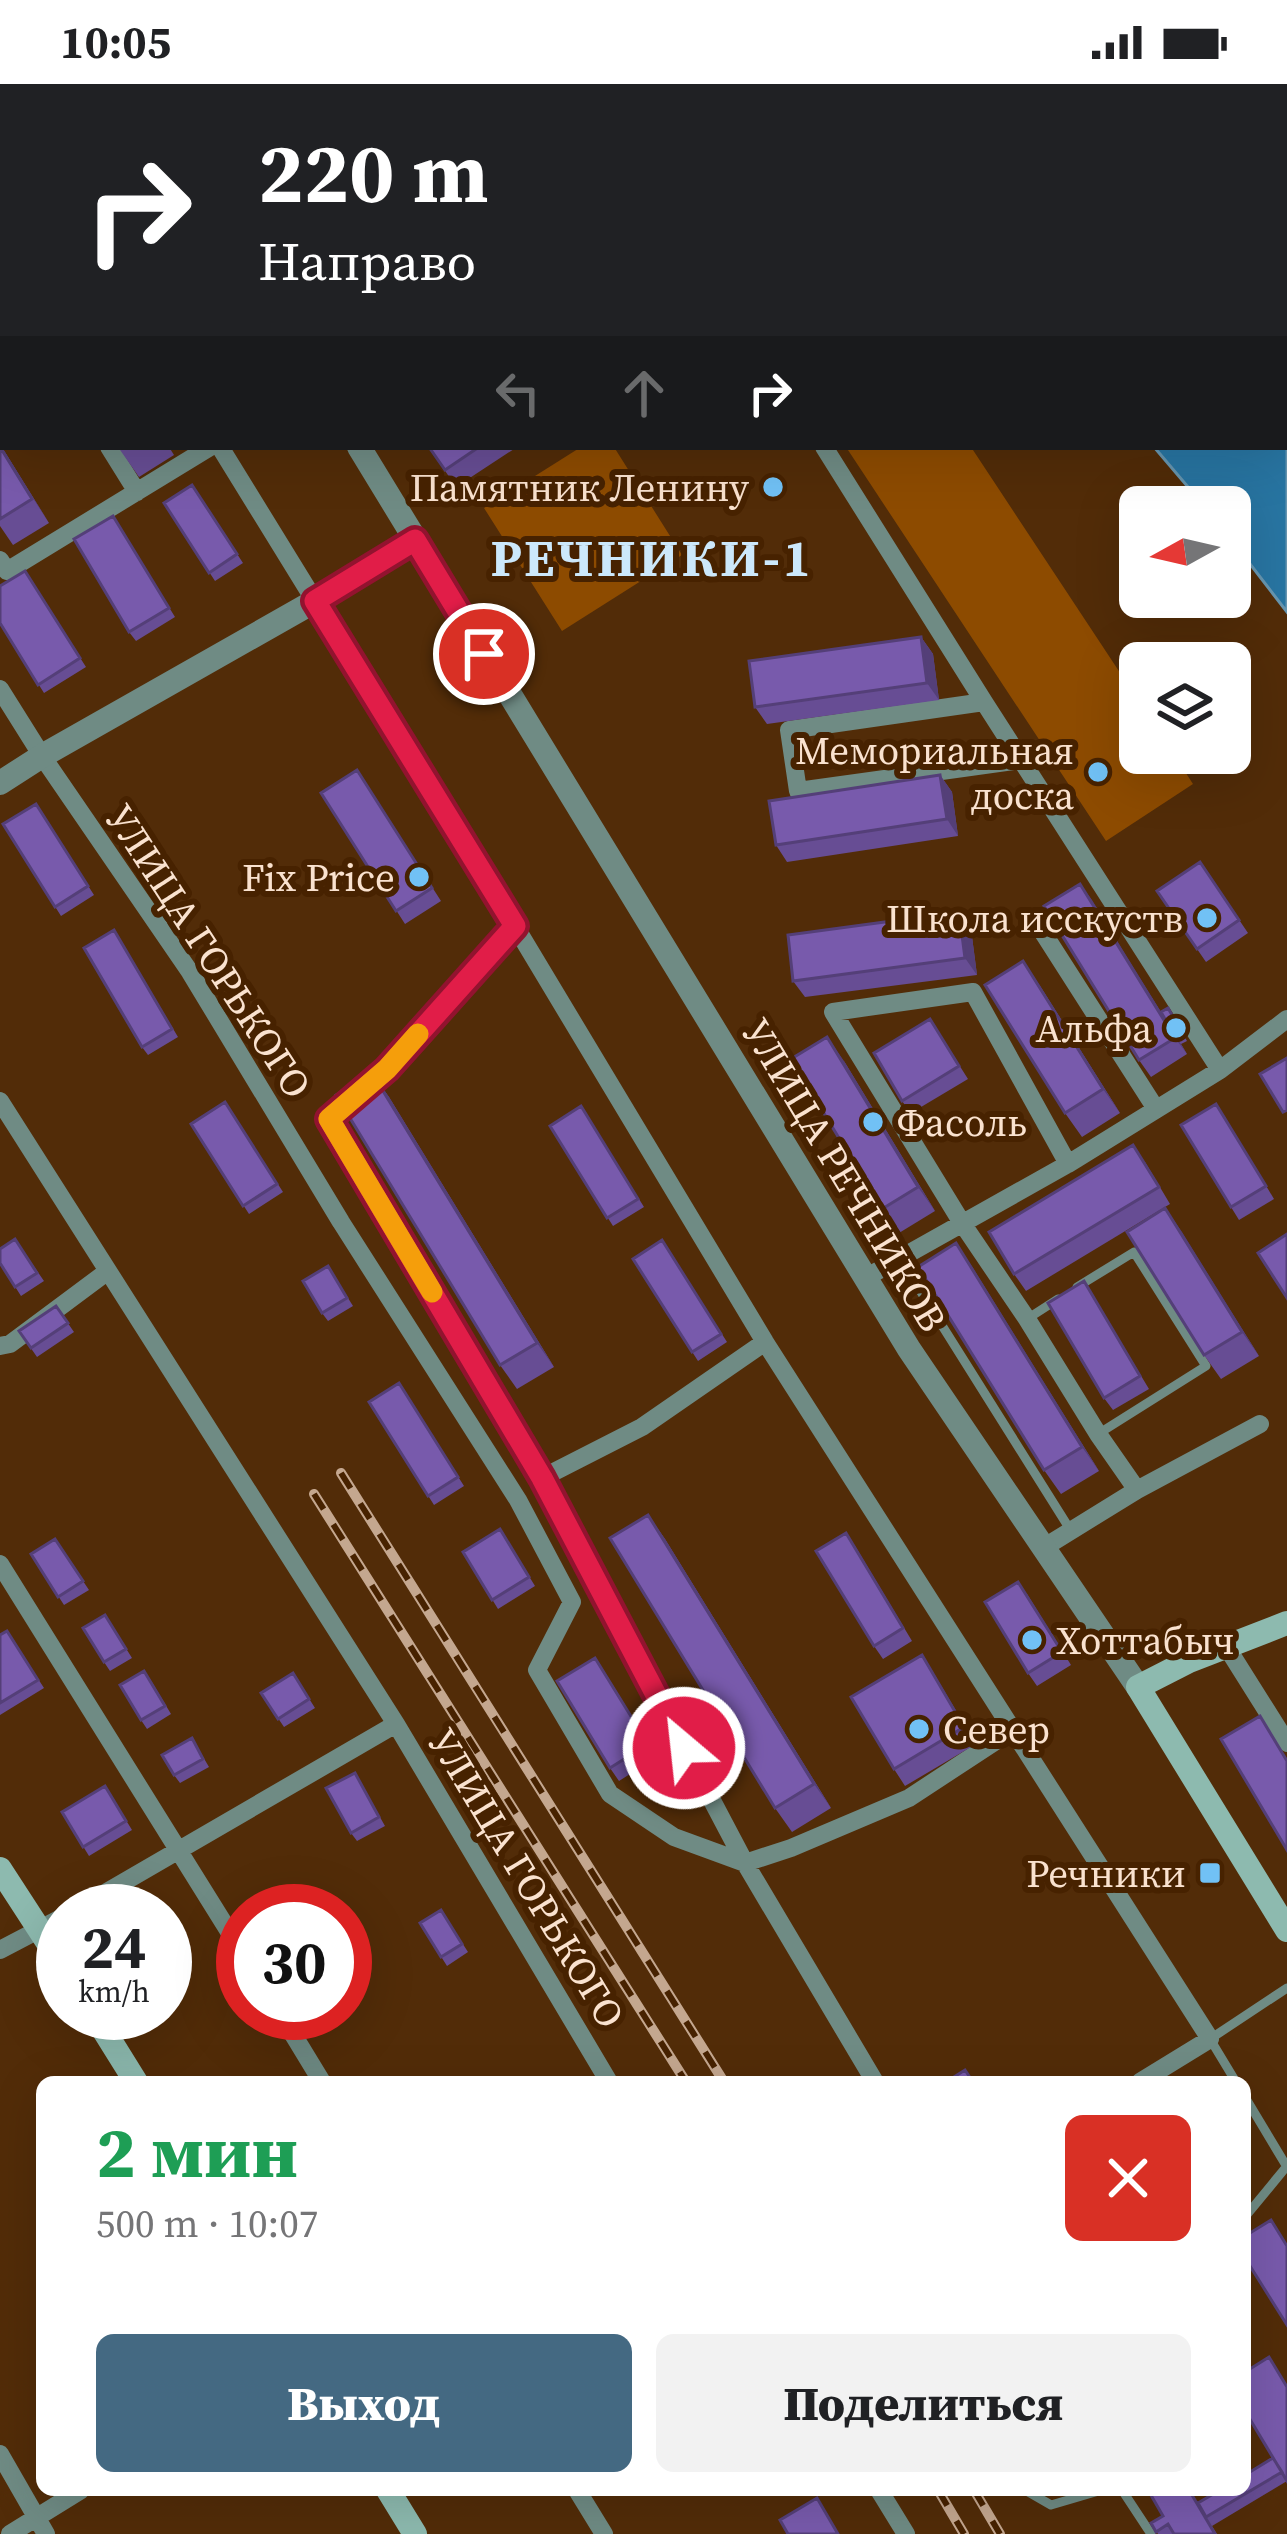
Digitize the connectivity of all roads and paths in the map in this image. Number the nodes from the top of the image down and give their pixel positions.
1 (111, 450) edge
2 (205, 450) edge
3 (222, 450) edge
4 (361, 450) edge
5 (826, 450) edge
6 (137, 492) junction
7 (415, 540) junction
8 (0, 560) edge
9 (315, 601) junction
10 (0, 689) edge
11 (983, 702) junction
12 (42, 756) junction
13 (1021, 760) junction
14 (0, 783) edge
15 (515, 926) junction
16 (1042, 931) edge
17 (1287, 1019) edge
18 (1220, 1070) junction
19 (0, 1101) edge
20 (1156, 1109) junction
21 (1068, 1164) junction
22 (962, 1223) junction
23 (899, 1257) junction
24 (108, 1271) junction
25 (865, 1277) junction
26 (1027, 1318) junction
27 (765, 1342) junction
28 (0, 1346) edge
29 (1260, 1424) dead end
30 (1098, 1435) junction
31 (542, 1478) junction
32 (1137, 1490) junction
33 (1071, 1531) junction
34 (1043, 1548) junction
35 (0, 1564) edge
36 (1287, 1623) edge
37 (1226, 1646) junction
38 (1138, 1688) junction
39 (396, 1724) junction
40 (1013, 1730) junction
41 (1287, 1743) edge
42 (179, 1850) junction
43 (745, 1863) junction
44 (0, 1869) edge
45 (120, 1884) edge
46 (216, 1910) edge
47 (36, 1924) edge
48 (1287, 1930) edge
49 (36, 1932) edge
50 (0, 1950) edge
51 (1287, 1988) edge
52 (1210, 2039) junction
53 (109, 2040) edge
54 (296, 2040) edge
55 (132, 2076) edge
56 (318, 2076) edge
57 (605, 2076) edge
58 (871, 2076) edge
59 (1150, 2076) edge
60 (1232, 2076) edge
61 (1251, 2107) edge
62 (1287, 2166) edge
63 (1251, 2209) edge
64 (0, 2454) edge
65 (74, 2496) edge
66 (392, 2496) edge
67 (581, 2496) edge
68 (883, 2496) edge
69 (1035, 2496) edge
70 (1082, 2496) edge
71 (1126, 2496) edge
72 (41, 2526) edge
73 (10, 2534) edge
74 (415, 2534) edge
75 (604, 2534) edge
76 (906, 2534) edge
77 (1151, 2534) edge

1 - 6 street
2 - 6 street
3 - 9 street
4 - 7 street, УЛИЦА РЕЧНИКОВ
5 - 11 street
6 - 8 street
7 - 9 street
7 - 25 street, УЛИЦА РЕЧНИКОВ
9 - 12 street
9 - 15 street
10 - 12 street
11 - 13 street
11 - 13 street
12 - 14 street
12 - 43 street, УЛИЦА ГОРЬКОГО
13 - 18 street
15 - 27 street
15 - 31 street
16 - 20 street
17 - 18 street
18 - 20 street
19 - 24 street, УЛИЦА ГОРЬКОГО
20 - 21 street
21 - 22 street
21 - 22 street
22 - 23 street
22 - 26 street
23 - 25 street
23 - 33 lane
24 - 28 street
24 - 39 street, УЛИЦА ГОРЬКОГО
25 - 34 street, УЛИЦА РЕЧНИКОВ
26 - 30 street
26 - 30 lane
27 - 31 street
27 - 40 street
29 - 32 street
30 - 32 street
31 - 43 street
32 - 33 street
33 - 34 street
34 - 38 street, УЛИЦА РЕЧНИКОВ
35 - 42 street
36 - 37 main road
37 - 38 main road
37 - 41 street
38 - 48 main road, УЛИЦА РЕЧНИКОВ
39 - 42 street
39 - 57 street, УЛИЦА ГОРЬКОГО
40 - 43 street
40 - 52 street
42 - 45 street
42 - 46 street
43 - 58 street
44 - 47 main road
49 - 50 street
51 - 52 lane
52 - 59 street
52 - 60 lane
53 - 55 main road
54 - 56 street
61 - 62 lane
62 - 63 lane
64 - 72 street
65 - 72 street
66 - 74 main road
67 - 75 street
68 - 76 street
69 - 70 lane
71 - 77 lane
72 - 73 street

